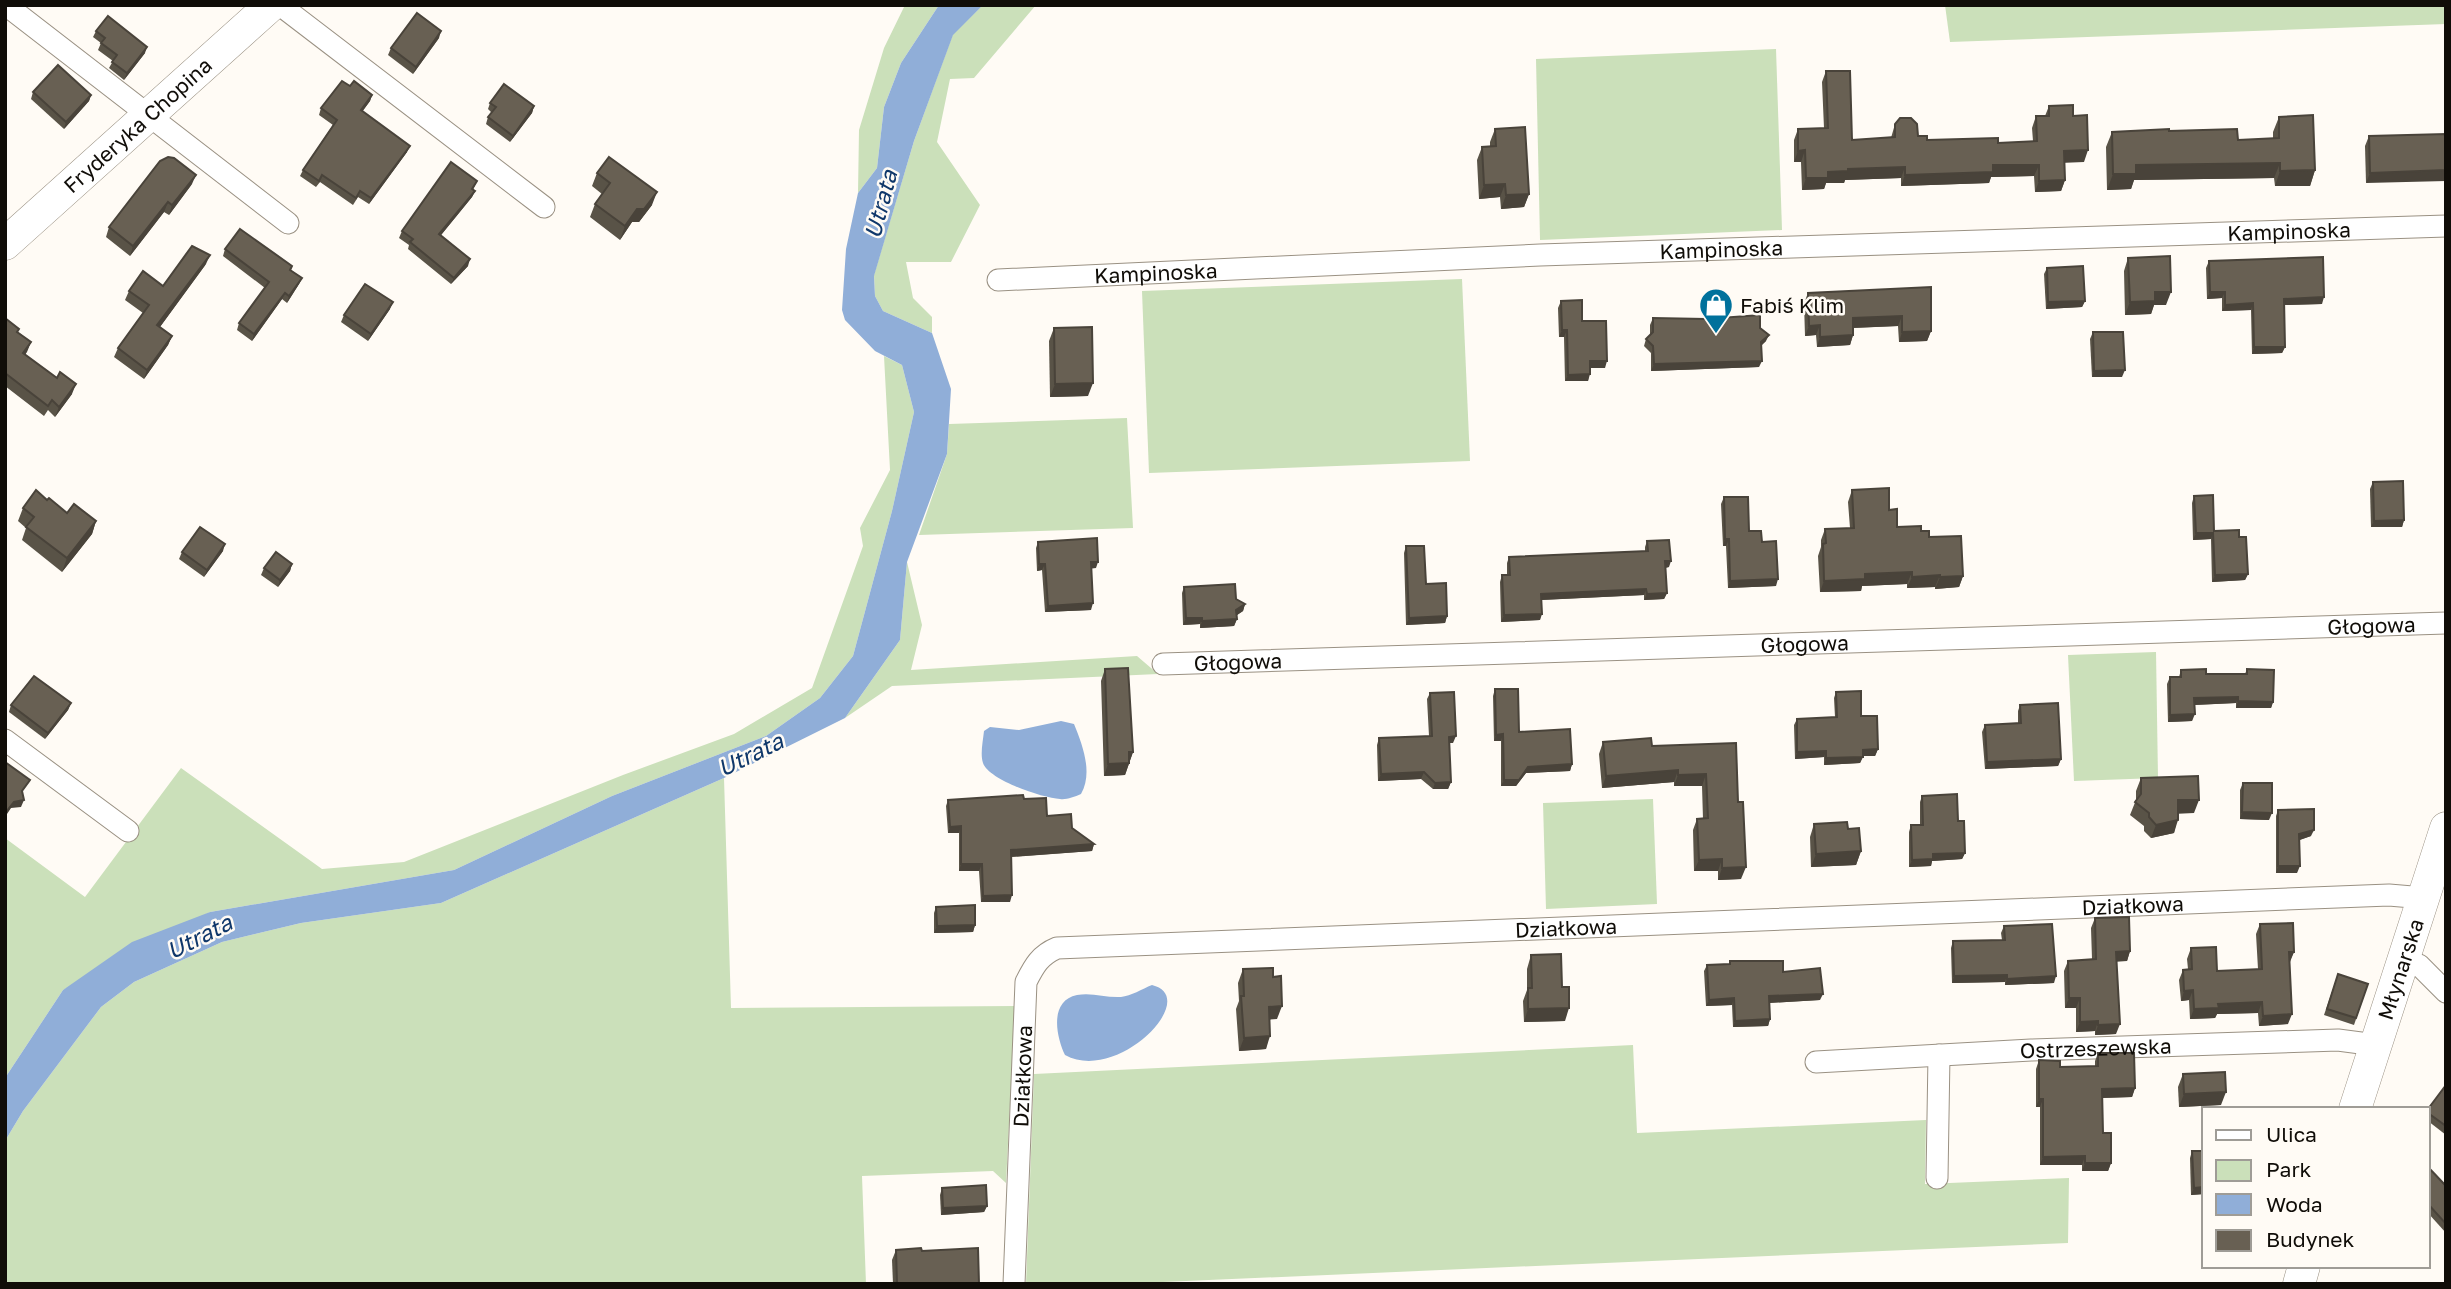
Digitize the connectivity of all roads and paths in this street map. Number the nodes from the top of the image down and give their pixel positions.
1 (6, 5) edge
2 (271, 5) edge
3 (280, 5) edge
4 (149, 117) junction
5 (544, 207) dead end
6 (288, 223) dead end
7 (2446, 226) edge
8 (5, 244) edge
9 (998, 280) dead end
10 (2446, 623) edge
11 (1163, 664) dead end
12 (5, 740) edge
13 (2446, 828) edge
14 (128, 831) dead end
15 (2424, 898) junction
16 (2403, 960) junction
17 (2446, 992) edge
18 (2376, 1045) junction
19 (1939, 1055) junction
20 (1816, 1062) dead end
21 (2356, 1107) edge
22 (1937, 1178) dead end
23 (1014, 1284) edge

1 - 4 street
2 - 4 main road, Fryderyka Chopina
3 - 5 street
4 - 6 street
4 - 8 main road, Fryderyka Chopina
7 - 9 street, Kampinoska
10 - 11 street, Głogowa
12 - 14 street
13 - 15 main road, Młynarska
15 - 16 main road, Młynarska
15 - 23 street, Działkowa
16 - 17 street
16 - 18 main road, Młynarska
18 - 19 street, Ostrzeszewska
18 - 21 main road, Młynarska
19 - 20 street, Ostrzeszewska
19 - 22 street

